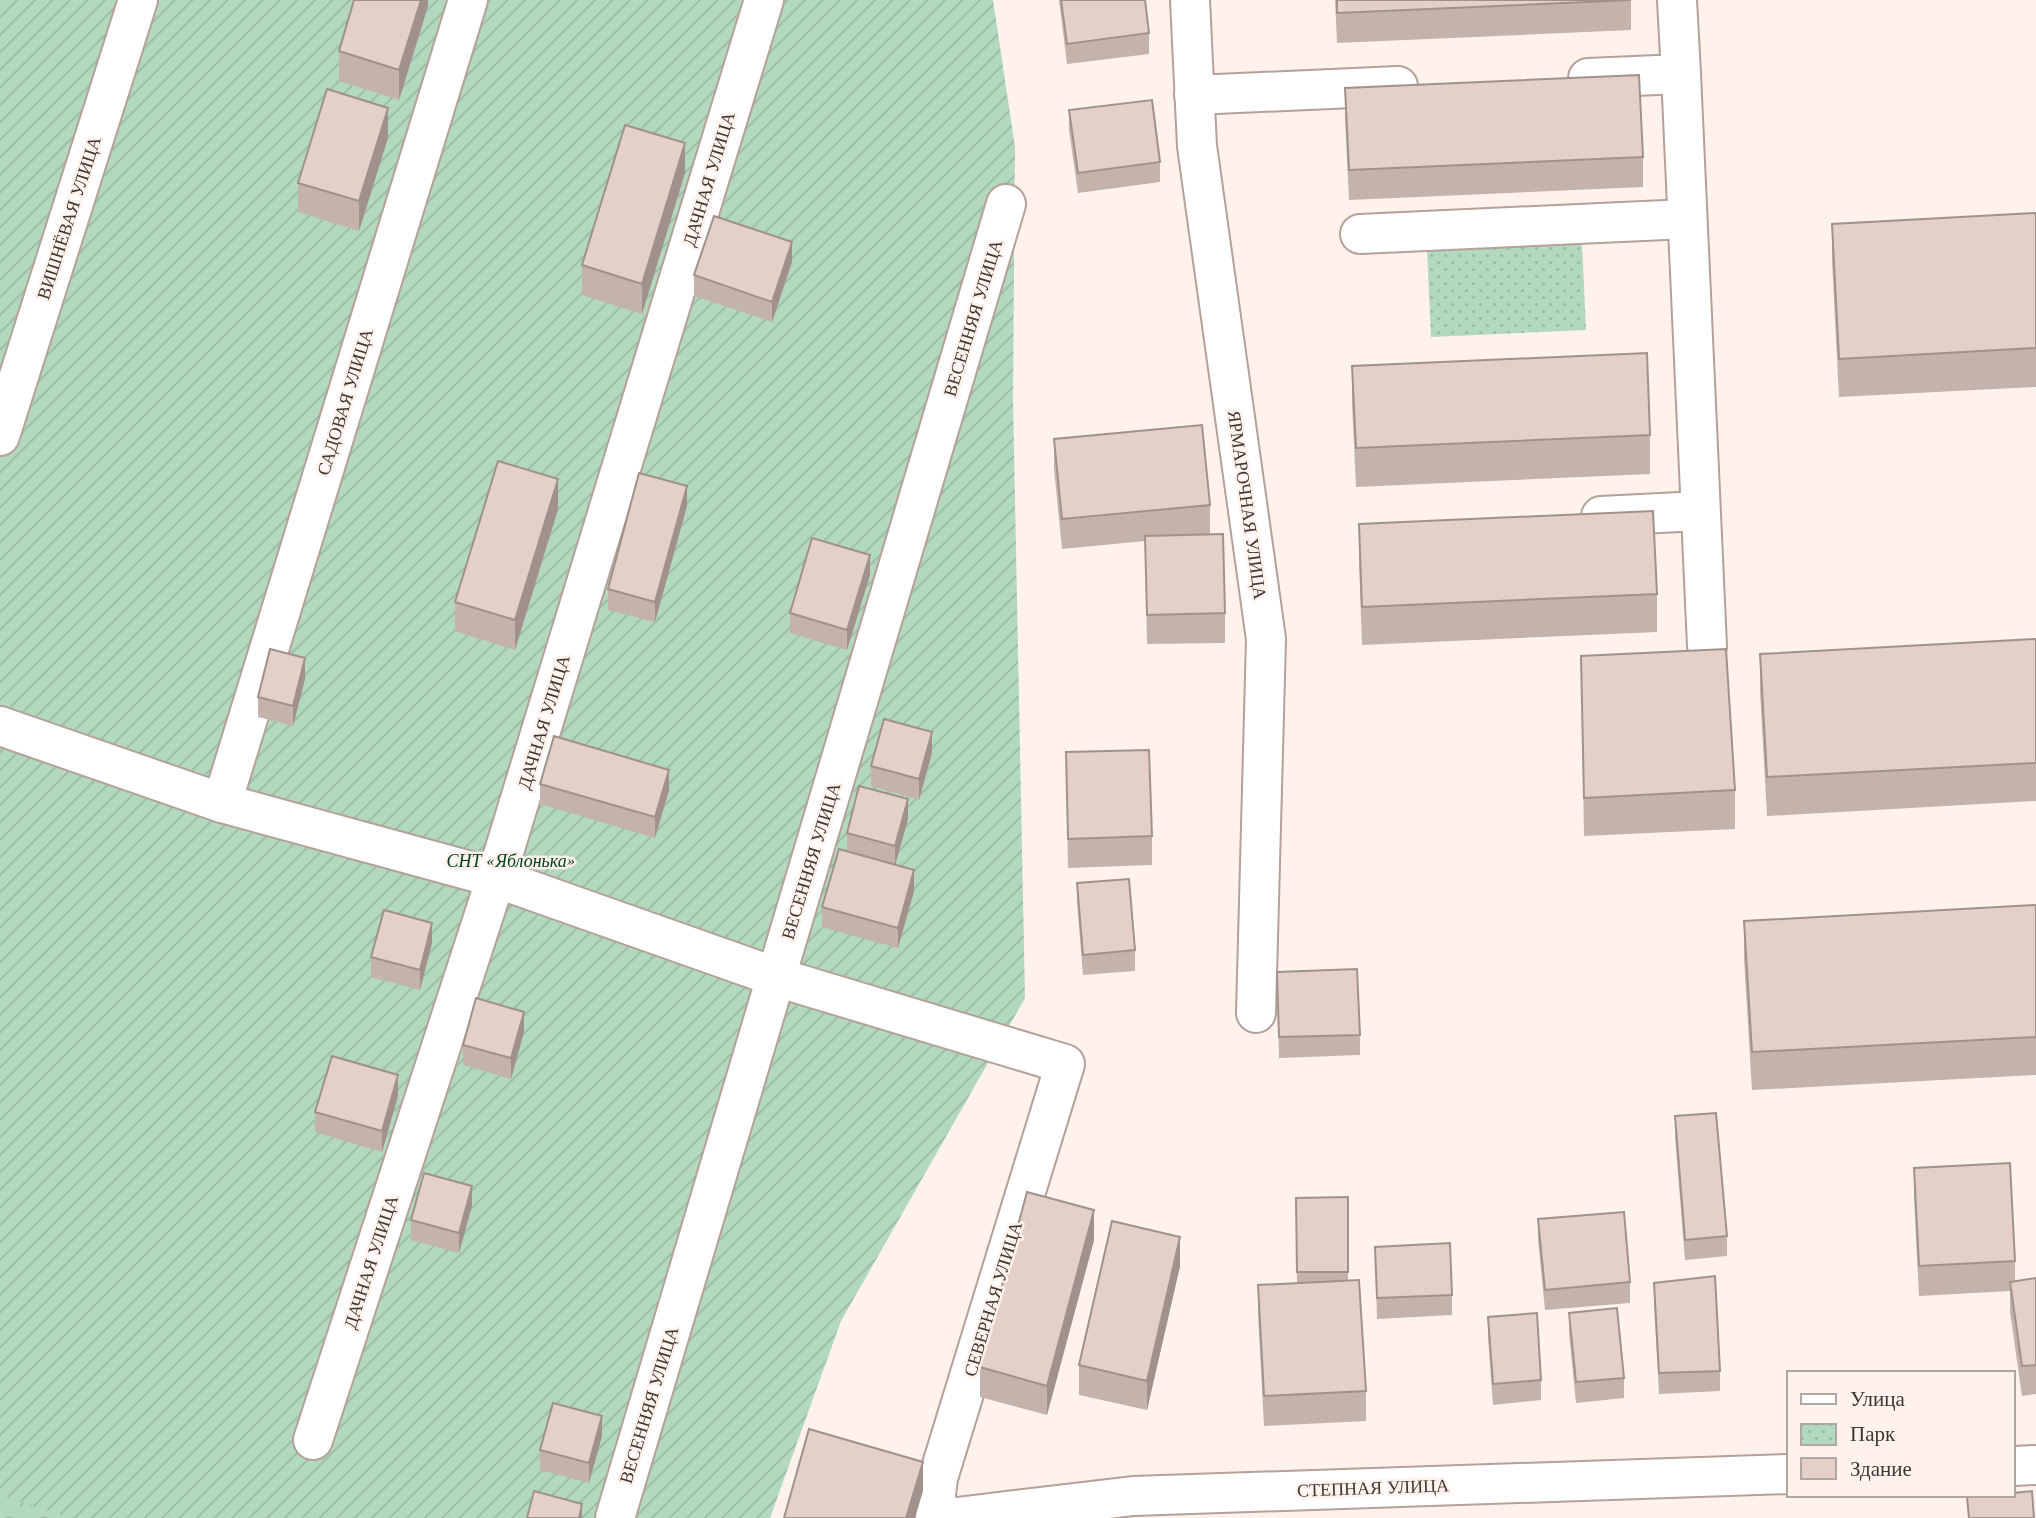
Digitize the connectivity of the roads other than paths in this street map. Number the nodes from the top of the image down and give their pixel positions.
1 (138, 0) edge
2 (468, 0) edge
3 (764, 0) edge
4 (1189, 0) edge
5 (1677, 0) edge
6 (1681, 74) junction
7 (1556, 79) edge
8 (1430, 85) edge
9 (1194, 95) junction
10 (1006, 204) dead end
11 (1687, 219) junction
12 (1360, 234) dead end
13 (0, 436) edge
14 (1700, 511) junction
15 (1564, 517) edge
16 (1707, 646) dead end
17 (0, 726) edge
18 (222, 803) junction
19 (496, 878) junction
20 (776, 977) junction
21 (1255, 1013) dead end
22 (313, 1440) dead end
23 (2036, 1465) edge
24 (2015, 1466) edge
25 (1787, 1474) edge
26 (957, 1517) edge
27 (615, 1518) edge

1 - 13 street, ВИШНЁВАЯ УЛИЦА
2 - 18 street, САДОВАЯ УЛИЦА
3 - 19 street, ДАЧНАЯ УЛИЦА
4 - 9 street, ЯРМАРОЧНАЯ УЛИЦА
5 - 6 street
6 - 7 street
6 - 11 street
8 - 9 street
9 - 21 street, ЯРМАРОЧНАЯ УЛИЦА
10 - 20 street, ВЕСЕННЯЯ УЛИЦА
11 - 12 street
11 - 14 street
14 - 15 street
14 - 16 street
17 - 18 street
18 - 19 street
19 - 20 street
19 - 22 street, ДАЧНАЯ УЛИЦА
20 - 26 street, СЕВЕРНАЯ УЛИЦА
20 - 27 street, ВЕСЕННЯЯ УЛИЦА
23 - 24 street
25 - 26 street, СТЕПНАЯ УЛИЦА

